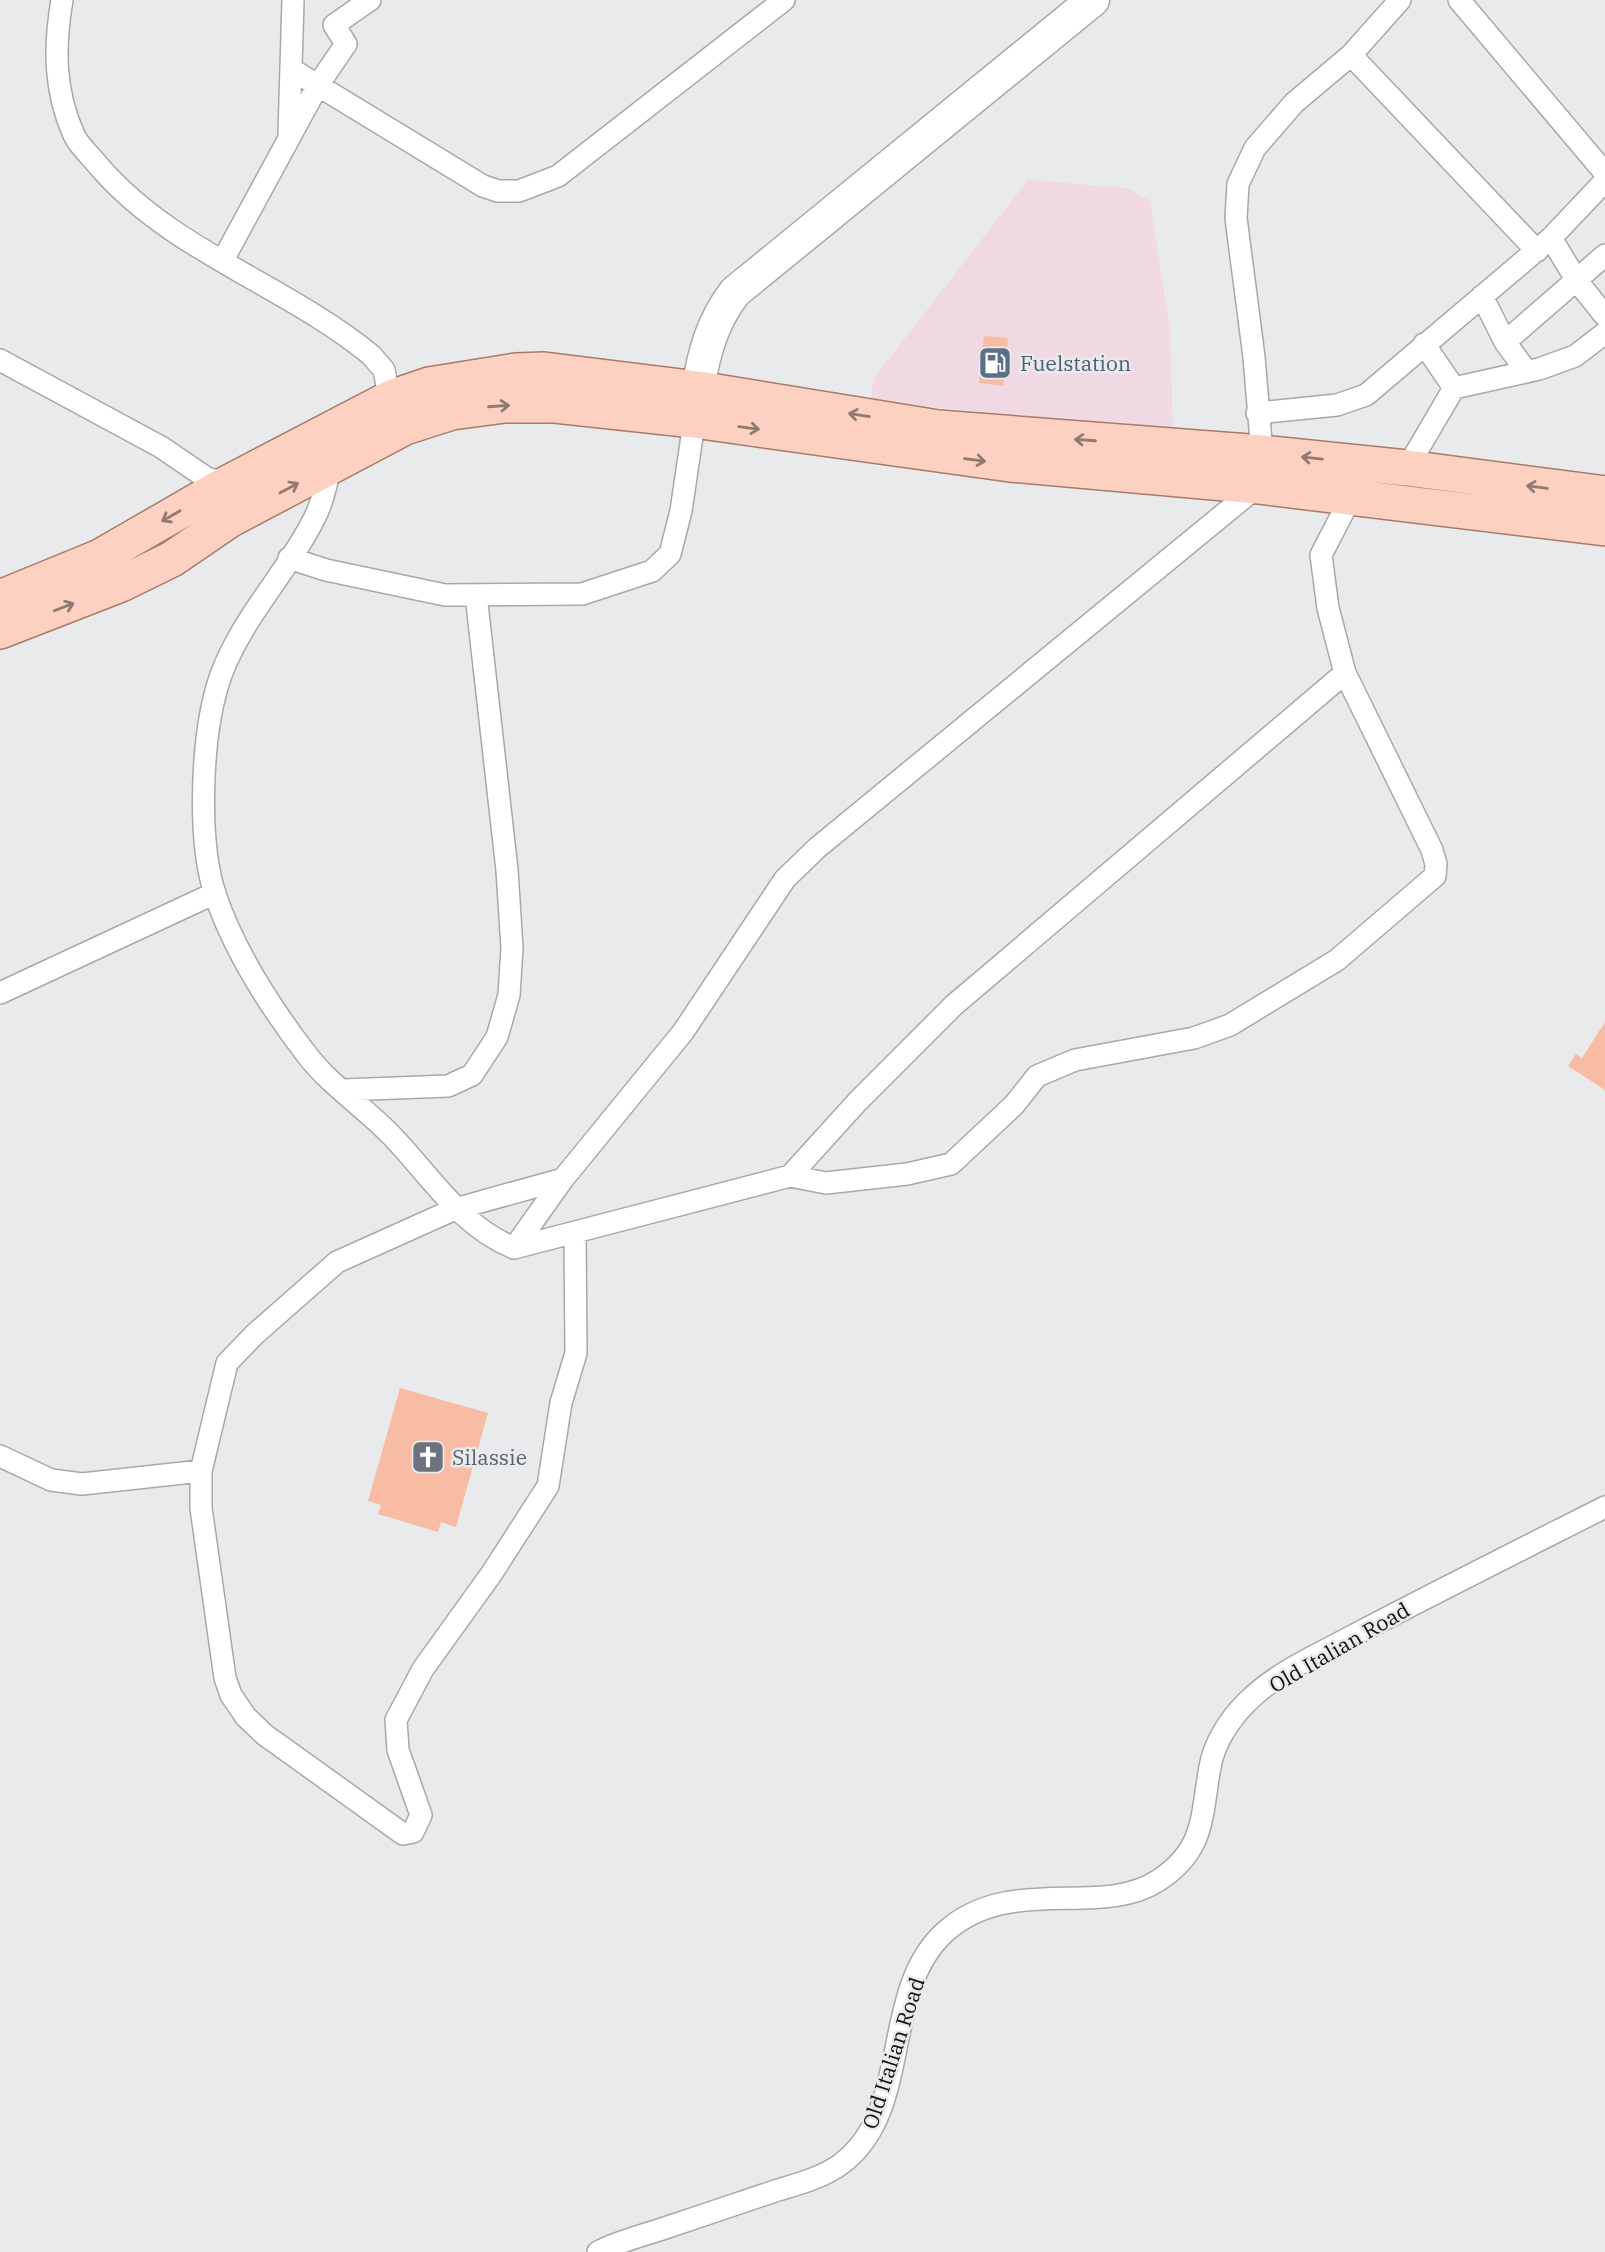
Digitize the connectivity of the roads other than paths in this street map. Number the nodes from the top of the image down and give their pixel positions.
1 (62, 0) edge
2 (293, 0) edge
3 (370, 0) edge
4 (784, 0) edge
5 (1093, 0) edge
6 (1400, 0) edge
7 (1459, 0) edge
8 (1350, 55) junction
9 (291, 69) junction
10 (318, 85) junction
11 (288, 144) junction
12 (1605, 173) edge
13 (1605, 181) edge
14 (1544, 244) junction
15 (1605, 255) edge
16 (223, 260) junction
17 (1577, 281) junction
18 (1482, 296) junction
19 (1605, 316) edge
20 (1605, 333) edge
21 (1505, 342) junction
22 (1424, 344) junction
23 (0, 360) edge
24 (1527, 372) junction
25 (1454, 388) junction
26 (391, 398) junction
27 (696, 405) junction
28 (1257, 413) junction
29 (394, 433) junction
30 (331, 465) junction
31 (1407, 468) junction
32 (1260, 470) junction
33 (230, 482) junction
34 (1605, 494) edge
35 (1350, 499) junction
36 (1605, 528) edge
37 (289, 558) junction
38 (476, 595) junction
39 (0, 598) edge
40 (0, 631) edge
41 (1345, 673) junction
42 (215, 893) junction
43 (0, 993) edge
44 (343, 1090) junction
45 (790, 1176) junction
46 (563, 1180) junction
47 (455, 1209) junction
48 (575, 1233) junction
49 (514, 1248) junction
50 (0, 1456) edge
51 (201, 1471) junction
52 (1605, 1507) edge
53 (598, 2252) edge

1 - 16 street
2 - 9 street
3 - 10 street
4 - 10 street
5 - 27 street
6 - 8 street
7 - 12 street
8 - 14 street
8 - 28 street
9 - 10 street
9 - 11 street
10 - 11 street
11 - 16 street
13 - 14 street
14 - 17 street
14 - 18 street
15 - 17 street
16 - 26 street
17 - 19 street
17 - 21 street
18 - 21 street
18 - 22 street
20 - 24 street
21 - 24 street
22 - 25 street
22 - 28 street
23 - 33 street
24 - 25 street
25 - 31 street
26 - 27 main road
26 - 29 street
26 - 33 main road
29 -> 27 main road
27 - 32 main road
27 - 38 street
28 - 32 street
29 - 30 main road
30 - 37 street
40 -> 30 main road
31 -> 32 main road
34 -> 31 main road
32 - 35 main road
32 - 46 street
33 -> 39 main road
35 - 36 main road
35 - 41 street
37 - 38 street
37 - 42 street
38 - 44 street
41 - 45 street
41 - 45 street
42 - 43 street
42 - 44 street
44 - 47 street
45 - 48 street
46 - 47 street
46 - 49 street
47 - 49 street
47 - 51 street
48 - 49 street
48 - 51 street
50 - 51 street
52 - 53 street, Old Italian Road

